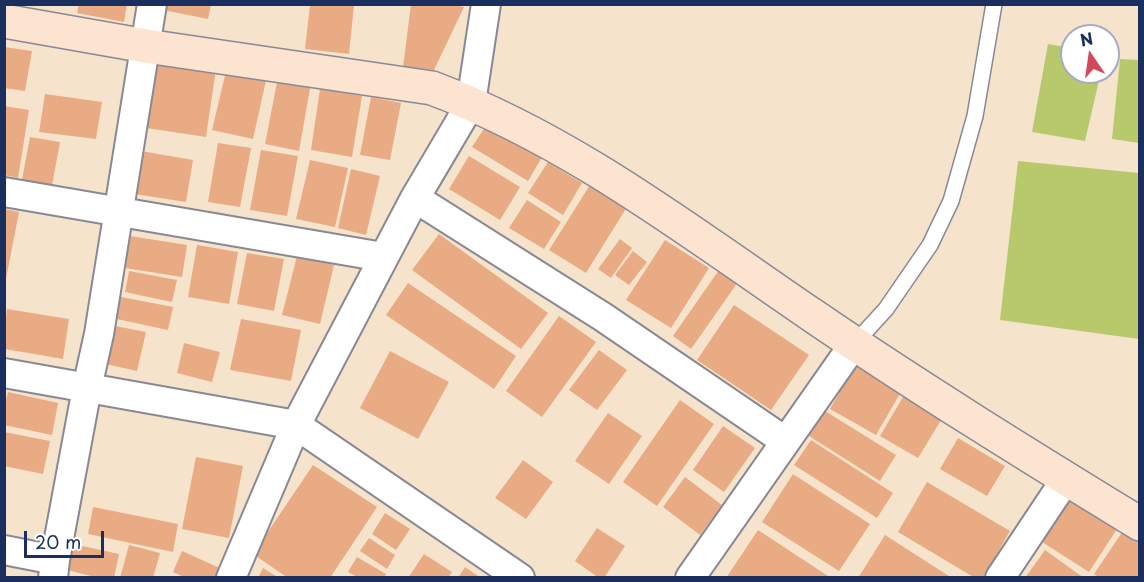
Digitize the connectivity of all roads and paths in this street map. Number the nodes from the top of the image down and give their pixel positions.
1 (152, 4) edge
2 (486, 4) edge
3 (994, 4) edge
4 (4, 21) edge
5 (146, 46) junction
6 (471, 103) junction
7 (4, 192) edge
8 (415, 198) junction
9 (117, 213) junction
10 (382, 257) junction
11 (854, 344) junction
12 (4, 373) edge
13 (87, 388) junction
14 (296, 425) junction
15 (785, 441) junction
16 (1066, 478) junction
17 (1140, 524) edge
18 (4, 550) edge
19 (54, 569) edge
20 (231, 578) edge
21 (520, 578) edge
22 (690, 578) edge
23 (1000, 578) edge

1 - 5 street
2 - 6 street
3 - 11 lane
4 - 5 street
5 - 6 street
5 - 9 street
6 - 8 street
6 - 11 street
7 - 9 street
8 - 10 street
8 - 15 street
9 - 10 street
9 - 13 street
10 - 14 street
11 - 15 street
11 - 16 street
12 - 13 street
13 - 14 street
13 - 19 street
14 - 20 street
14 - 21 street
15 - 22 street
16 - 17 street
16 - 23 street
18 - 19 street

